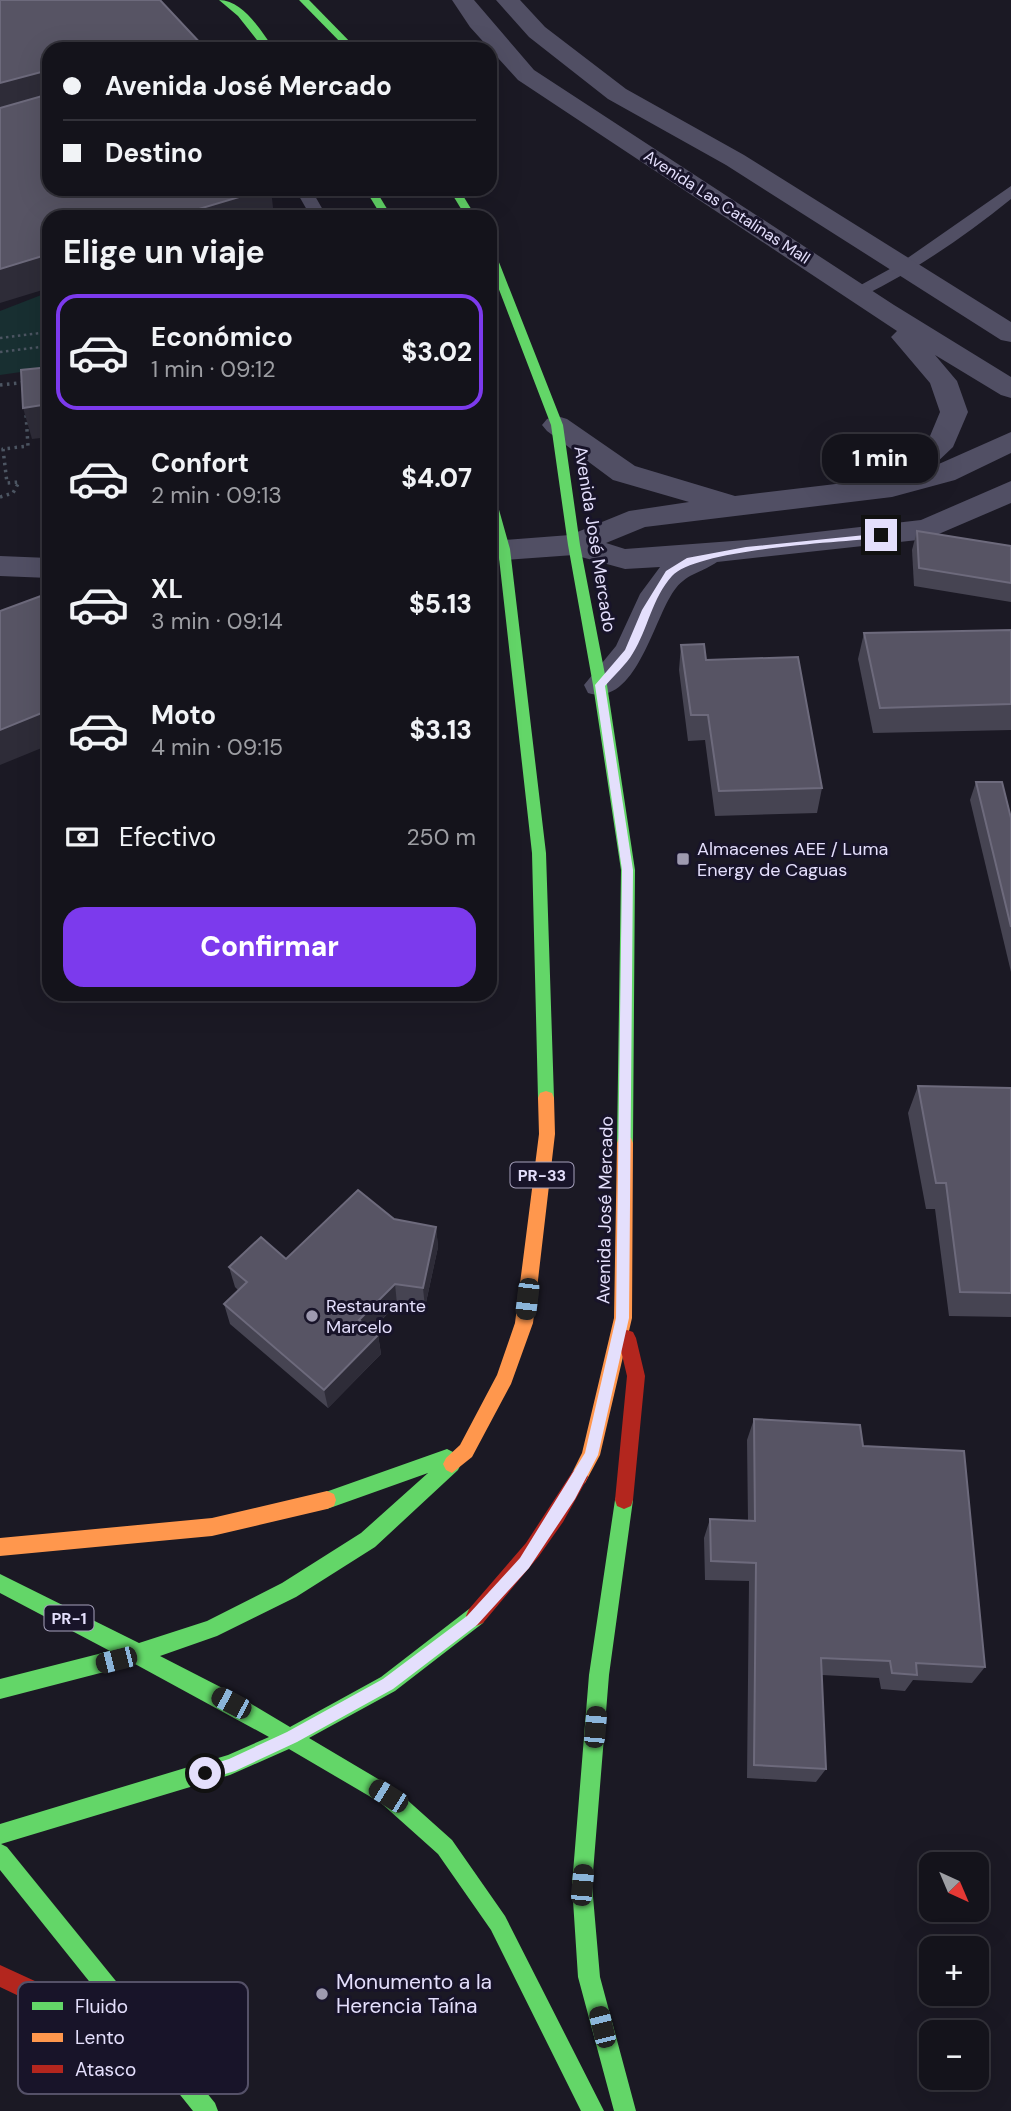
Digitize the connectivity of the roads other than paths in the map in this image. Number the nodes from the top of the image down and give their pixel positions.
1 (224, 0) edge
2 (304, 0) edge
3 (463, 0) edge
4 (507, 0) edge
5 (263, 42) edge
6 (345, 42) edge
7 (496, 42) edge
8 (497, 43) edge
9 (1011, 191) edge
10 (905, 268) junction
11 (497, 270) edge
12 (857, 292) junction
13 (884, 311) junction
14 (1011, 334) edge
15 (1011, 389) edge
16 (558, 425) junction
17 (1011, 442) edge
18 (892, 487) junction
19 (1011, 491) edge
20 (738, 507) junction
21 (574, 545) junction
22 (497, 550) edge
23 (746, 550) junction
24 (0, 566) edge
25 (42, 568) edge
26 (600, 685) junction
27 (623, 1318) junction
28 (466, 1451) junction
29 (0, 1547) edge
30 (0, 1583) edge
31 (139, 1653) junction
32 (0, 1689) edge
33 (292, 1737) junction
34 (0, 1834) edge
35 (0, 1854) edge
36 (0, 1976) edge
37 (104, 1982) edge
38 (18, 1985) edge
39 (194, 2094) edge
40 (207, 2111) edge
41 (593, 2111) edge
42 (625, 2111) edge

1 - 5 main road
2 - 6 main road
3 - 7 street, Avenida Las Catalinas Mall
4 - 10 street
8 - 12 street, Avenida Las Catalinas Mall
9 - 10 lane
10 - 12 lane
10 - 14 street
11 - 16 main road, Avenida José Mercado
12 - 13 street, Avenida Las Catalinas Mall
13 - 15 street, Avenida Las Catalinas Mall
13 - 18 street
16 - 20 street
16 - 21 main road, Avenida José Mercado
17 - 18 street
18 - 20 street
19 - 23 street
20 - 21 street
21 - 22 street
21 - 23 street
21 - 26 main road, Avenida José Mercado
22 - 28 main road, PR-33
23 - 26 street
24 - 25 street
26 - 27 main road, Avenida José Mercado
27 - 33 main road, Avenida José Mercado
27 - 42 main road
28 - 29 main road
28 - 31 main road, PR-33
30 - 31 main road, PR-1
31 - 32 main road, PR-33
31 - 33 main road, PR-1
33 - 34 main road, Avenida José Mercado
33 - 41 main road, PR-1
35 - 37 main road
36 - 38 main road
39 - 40 main road

